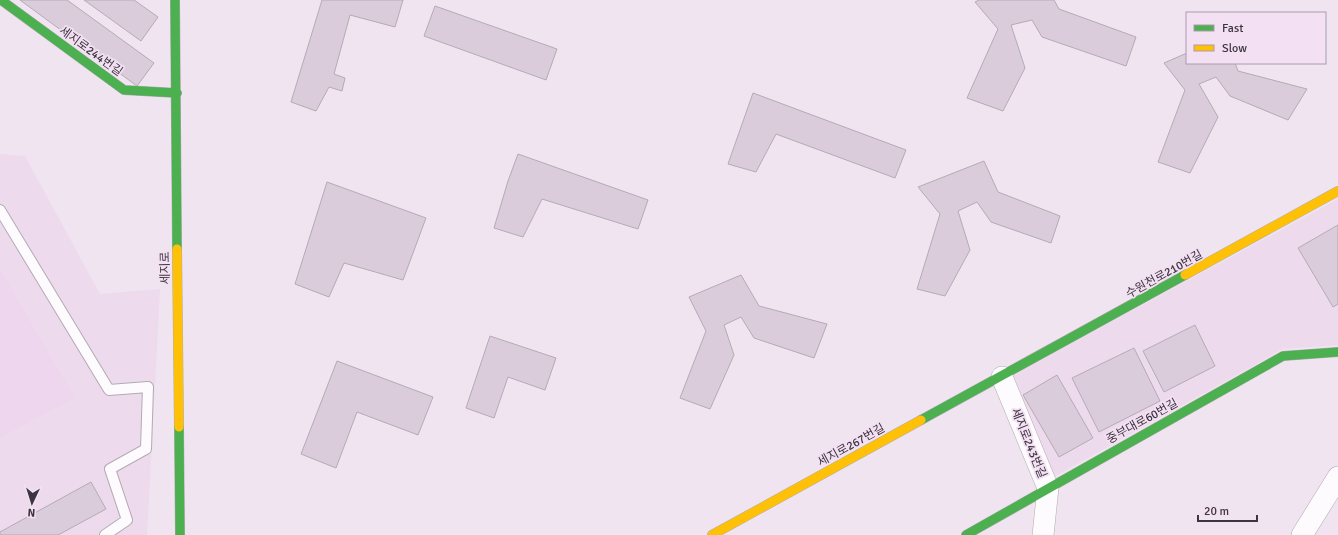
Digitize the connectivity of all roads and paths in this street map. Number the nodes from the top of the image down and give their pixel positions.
1 (1, 0) edge
2 (175, 0) edge
3 (177, 93) junction
4 (1338, 192) edge
5 (0, 210) edge
6 (1338, 352) edge
7 (1002, 377) junction
8 (1338, 477) edge
9 (1048, 488) junction
10 (179, 534) edge
11 (105, 535) edge
12 (712, 535) edge
13 (966, 535) edge
14 (1043, 535) edge
15 (1302, 535) edge

1 - 3 street, 세지로244번길
2 - 3 street, 세지로
3 - 10 street, 세지로
4 - 7 street, 수원천로210번길
5 - 11 lane
6 - 9 street, 중부대로60번길
7 - 9 street, 세지로243번길
7 - 12 street, 세지로267번길
8 - 15 street
9 - 13 street, 중부대로60번길
9 - 14 street, 세지로243번길

